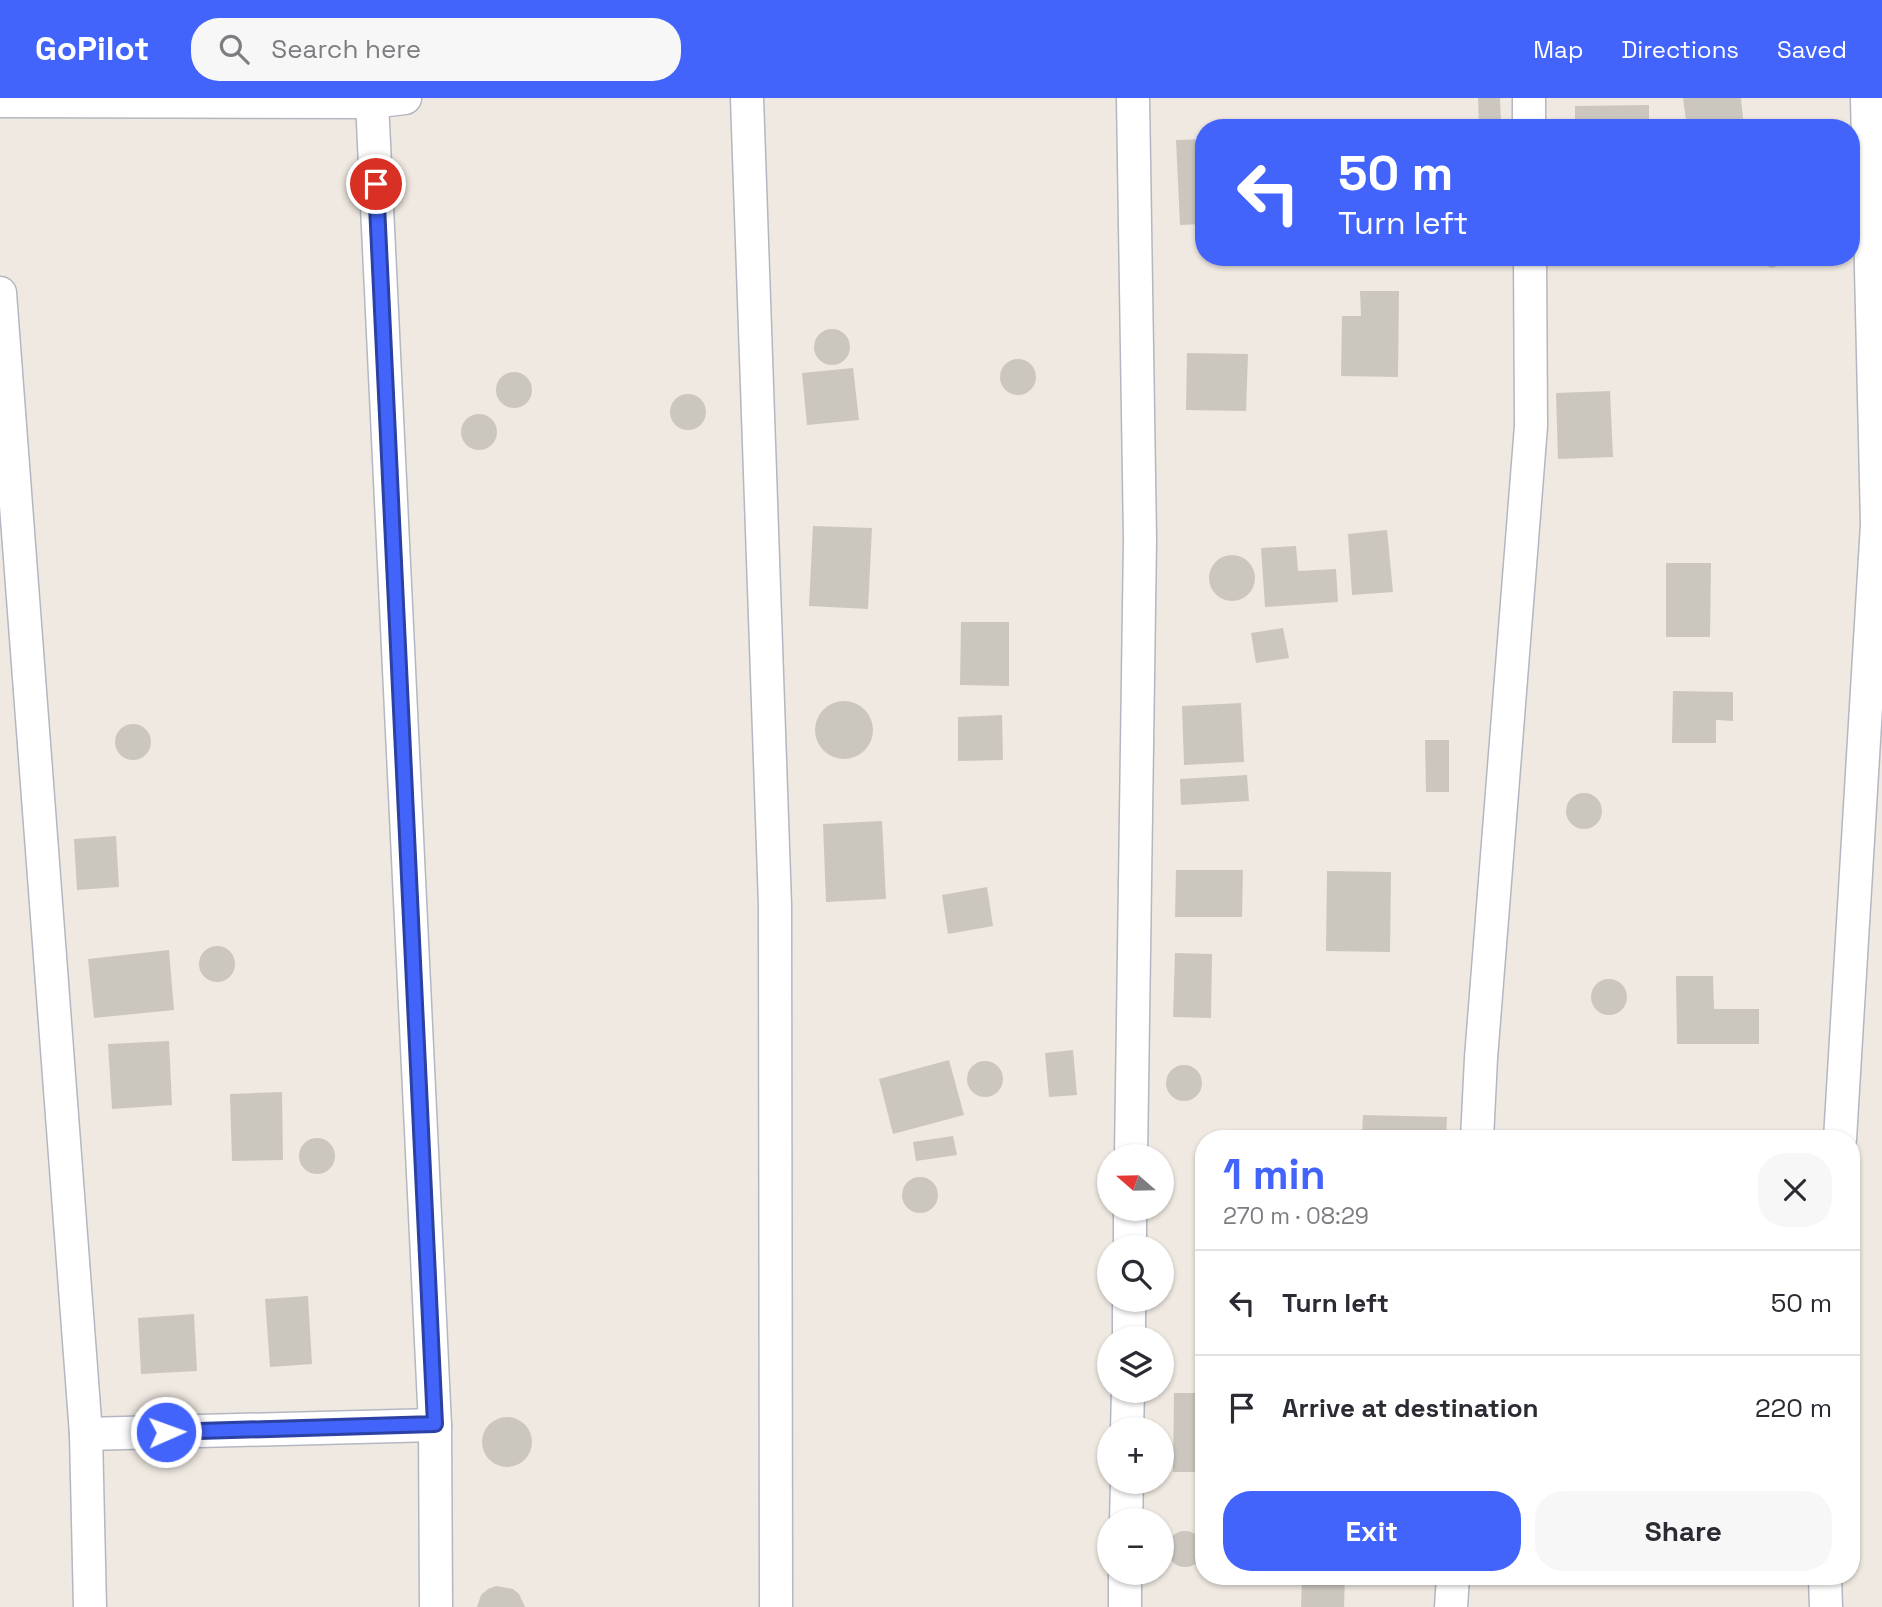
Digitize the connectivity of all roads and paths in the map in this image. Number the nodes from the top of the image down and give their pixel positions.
1 (405, 98) edge
2 (747, 98) edge
3 (1133, 98) edge
4 (1529, 98) edge
5 (1867, 98) edge
6 (0, 101) edge
7 (372, 103) junction
8 (1529, 119) edge
9 (1530, 266) edge
10 (0, 293) edge
11 (1477, 1130) edge
12 (1841, 1130) edge
13 (1131, 1144) edge
14 (435, 1424) junction
15 (86, 1434) junction
16 (1125, 1585) edge
17 (1452, 1585) edge
18 (1825, 1585) edge
19 (90, 1607) edge
20 (436, 1607) edge
21 (776, 1607) edge
22 (1125, 1607) edge
23 (1451, 1607) edge
24 (1826, 1607) edge

1 - 7 street
2 - 21 street
3 - 13 street
4 - 8 street
5 - 12 street
6 - 7 street
7 - 14 street
9 - 11 street
10 - 15 street
14 - 15 street
14 - 20 street
15 - 19 street
16 - 22 street
17 - 23 street
18 - 24 street

